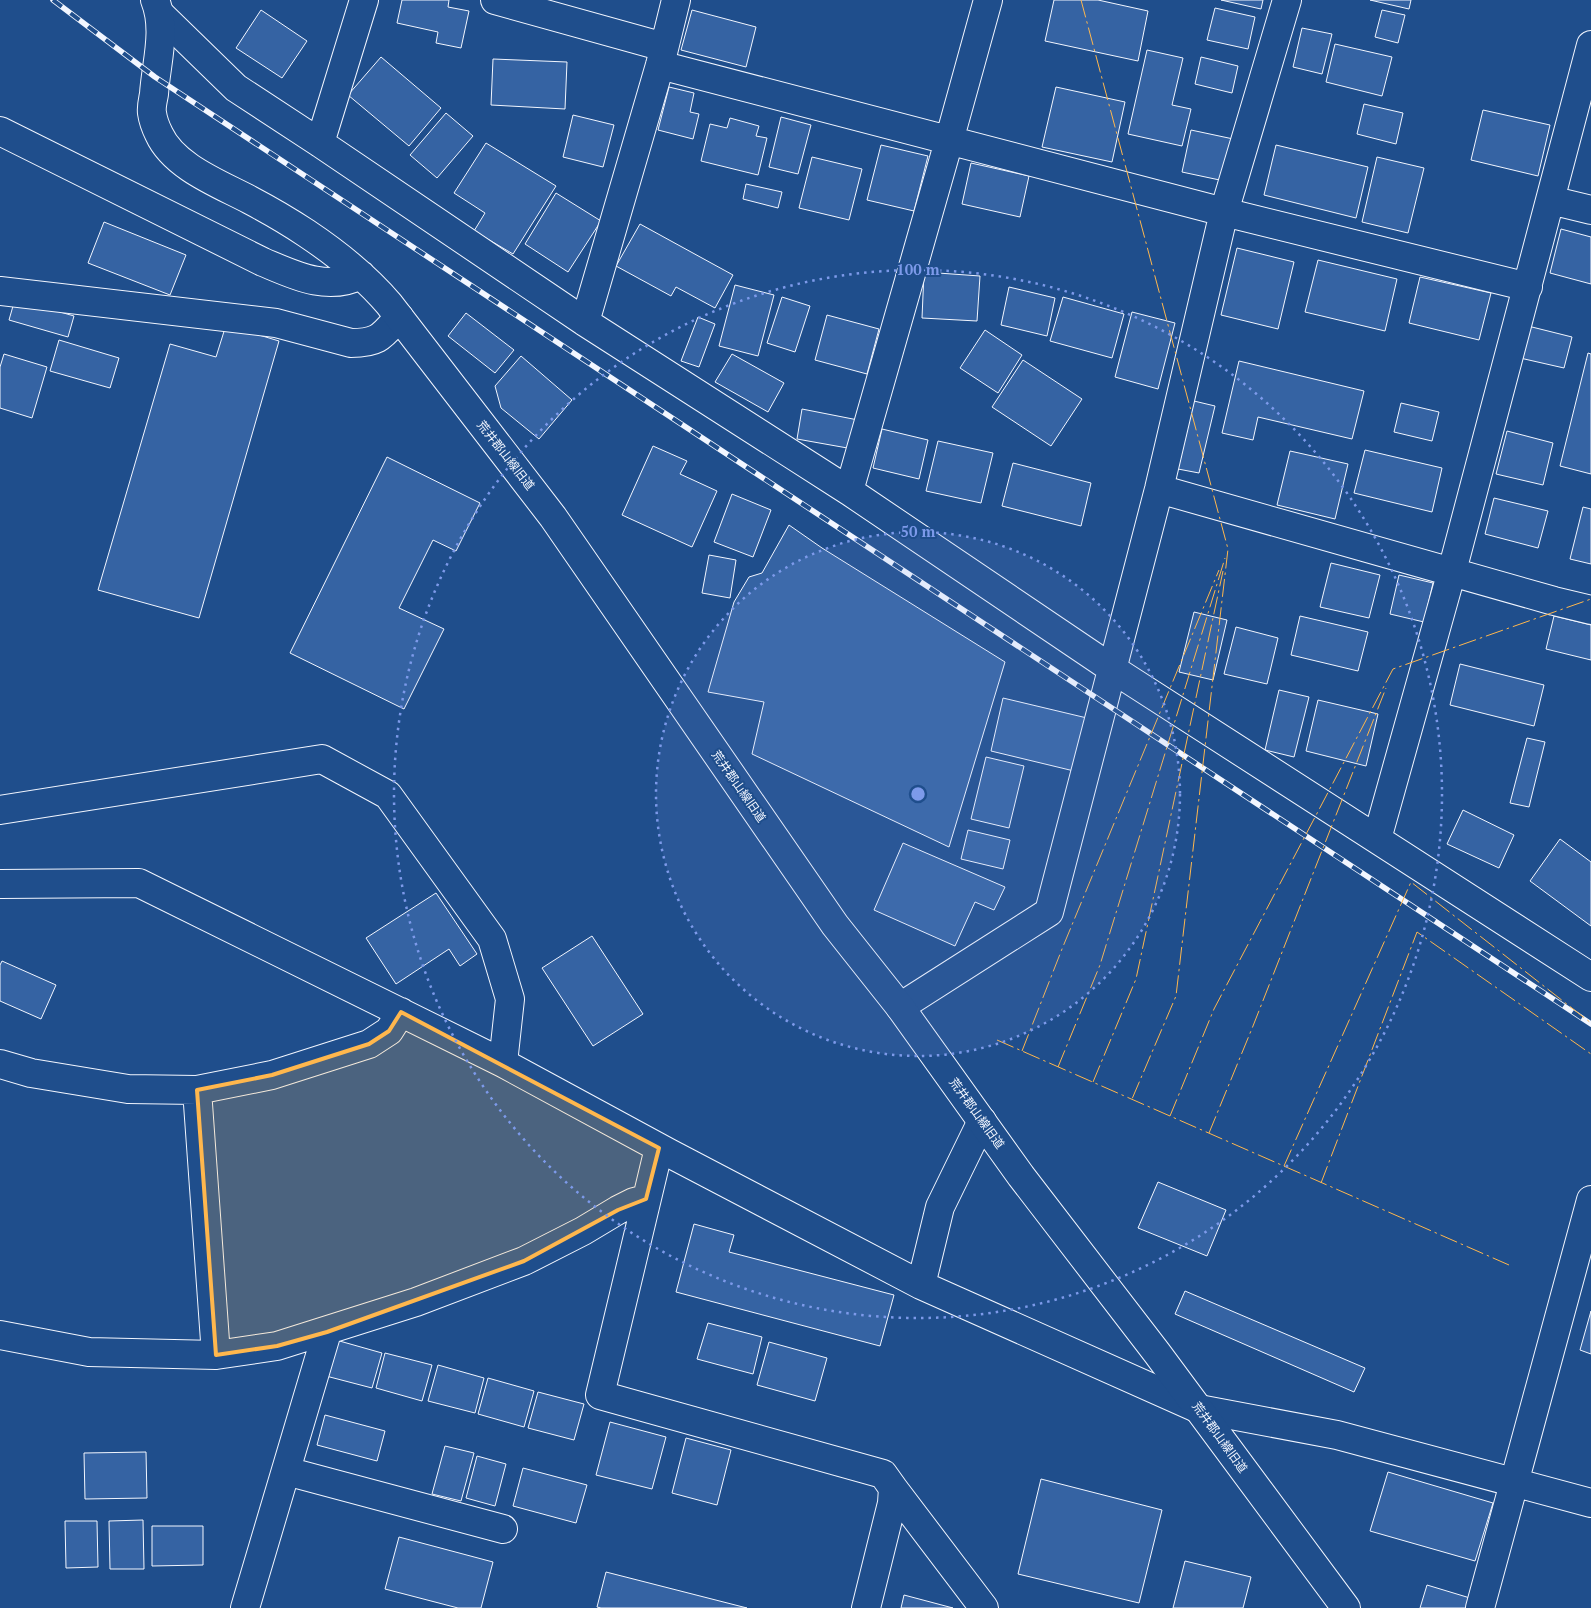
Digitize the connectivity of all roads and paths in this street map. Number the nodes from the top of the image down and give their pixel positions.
1 (364, 0) edge
2 (495, 0) edge
3 (676, 0) edge
4 (988, 0) edge
5 (1287, 0) edge
6 (157, 7) edge
7 (1591, 45) edge
8 (662, 56) junction
9 (0, 132) edge
10 (950, 141) junction
11 (320, 143) junction
12 (1550, 200) junction
13 (1591, 210) edge
14 (1224, 212) junction
15 (360, 275) junction
16 (1528, 287) junction
17 (0, 291) edge
18 (400, 317) junction
19 (585, 322) junction
20 (1159, 489) junction
21 (849, 491) junction
22 (1452, 571) junction
23 (1591, 610) edge
24 (1111, 668) junction
25 (0, 810) edge
26 (1377, 839) junction
27 (0, 884) edge
28 (1591, 977) edge
29 (900, 1007) junction
30 (400, 1012) junction
31 (503, 1063) junction
32 (0, 1064) edge
33 (196, 1090) junction
34 (982, 1121) junction
35 (659, 1148) junction
36 (646, 1200) junction
37 (1591, 1200) edge
38 (921, 1285) junction
39 (327, 1332) junction
40 (0, 1335) edge
41 (216, 1355) junction
42 (1200, 1409) junction
43 (286, 1471) junction
44 (1514, 1483) junction
45 (893, 1488) junction
46 (1591, 1503) edge
47 (503, 1529) dead end
48 (246, 1608) edge
49 (866, 1608) edge
50 (984, 1608) edge
51 (1346, 1608) edge
52 (1480, 1608) edge

1 - 11 street
2 - 8 street
3 - 8 street
4 - 10 street
5 - 14 street
6 - 11 street
6 - 15 street, 荒井郡山線旧道
7 - 12 street
8 - 10 street
8 - 19 street
9 - 15 street
10 - 14 street
10 - 21 street
11 - 19 street
12 - 13 street
12 - 16 street
14 - 16 street
14 - 20 street
15 - 18 street, 荒井郡山線旧道
16 - 22 street
17 - 18 street
18 - 29 street, 荒井郡山線旧道
19 - 21 street
20 - 22 street
20 - 24 street
21 - 24 street
22 - 23 street
22 - 26 street
24 - 26 street
24 - 29 street
25 - 31 street
26 - 28 street
27 - 30 street
29 - 34 street, 荒井郡山線旧道
30 - 31 street
30 - 33 street
31 - 35 street
32 - 33 street
33 - 41 street
34 - 38 street
34 - 42 street, 荒井郡山線旧道
35 - 36 street
35 - 38 street
36 - 39 street
36 - 45 street
37 - 44 street
38 - 42 street
39 - 41 street
39 - 43 street
40 - 41 street
42 - 44 street
42 - 51 street, 荒井郡山線旧道
43 - 47 street
43 - 48 street
44 - 46 street
44 - 52 street
45 - 49 street
45 - 50 street

